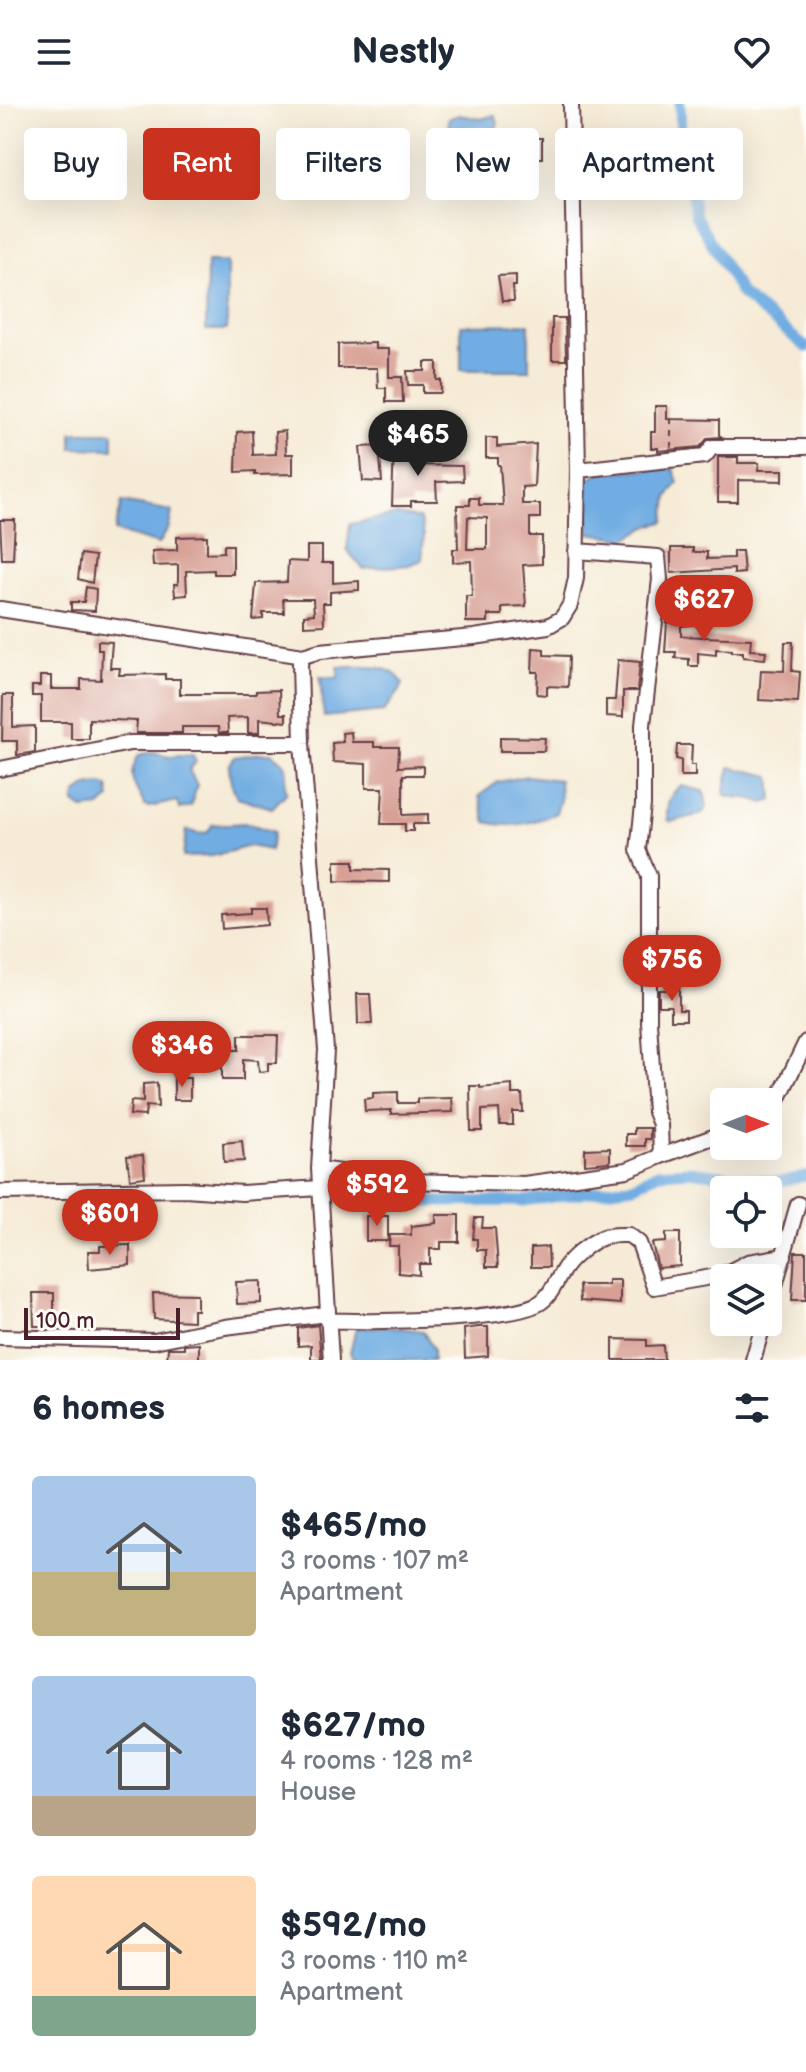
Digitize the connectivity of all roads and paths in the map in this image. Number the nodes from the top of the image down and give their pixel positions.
1 (571, 104) edge
2 (671, 415) dead end
3 (806, 447) edge
4 (671, 462) junction
5 (578, 470) junction
6 (576, 551) junction
7 (0, 609) edge
8 (303, 656) junction
9 (302, 743) junction
10 (0, 769) edge
11 (806, 1042) edge
12 (782, 1092) edge
13 (710, 1138) edge
14 (661, 1156) junction
15 (319, 1169) junction
16 (320, 1188) junction
17 (0, 1192) edge
18 (798, 1204) dead end
19 (784, 1256) junction
20 (782, 1264) edge
21 (326, 1317) junction
22 (760, 1336) edge
23 (0, 1337) edge
24 (331, 1360) edge
25 (753, 1360) edge

1 - 5 street
2 - 4 path
3 - 4 street
4 - 5 street
5 - 6 street
6 - 8 street
6 - 14 street
7 - 8 street
8 - 9 street
9 - 10 street
9 - 15 street
11 - 12 street
13 - 14 street
14 - 15 street
15 - 16 street
16 - 17 street
16 - 21 street
18 - 19 street
19 - 20 street
19 - 21 street
21 - 23 street
21 - 24 street
22 - 25 street

